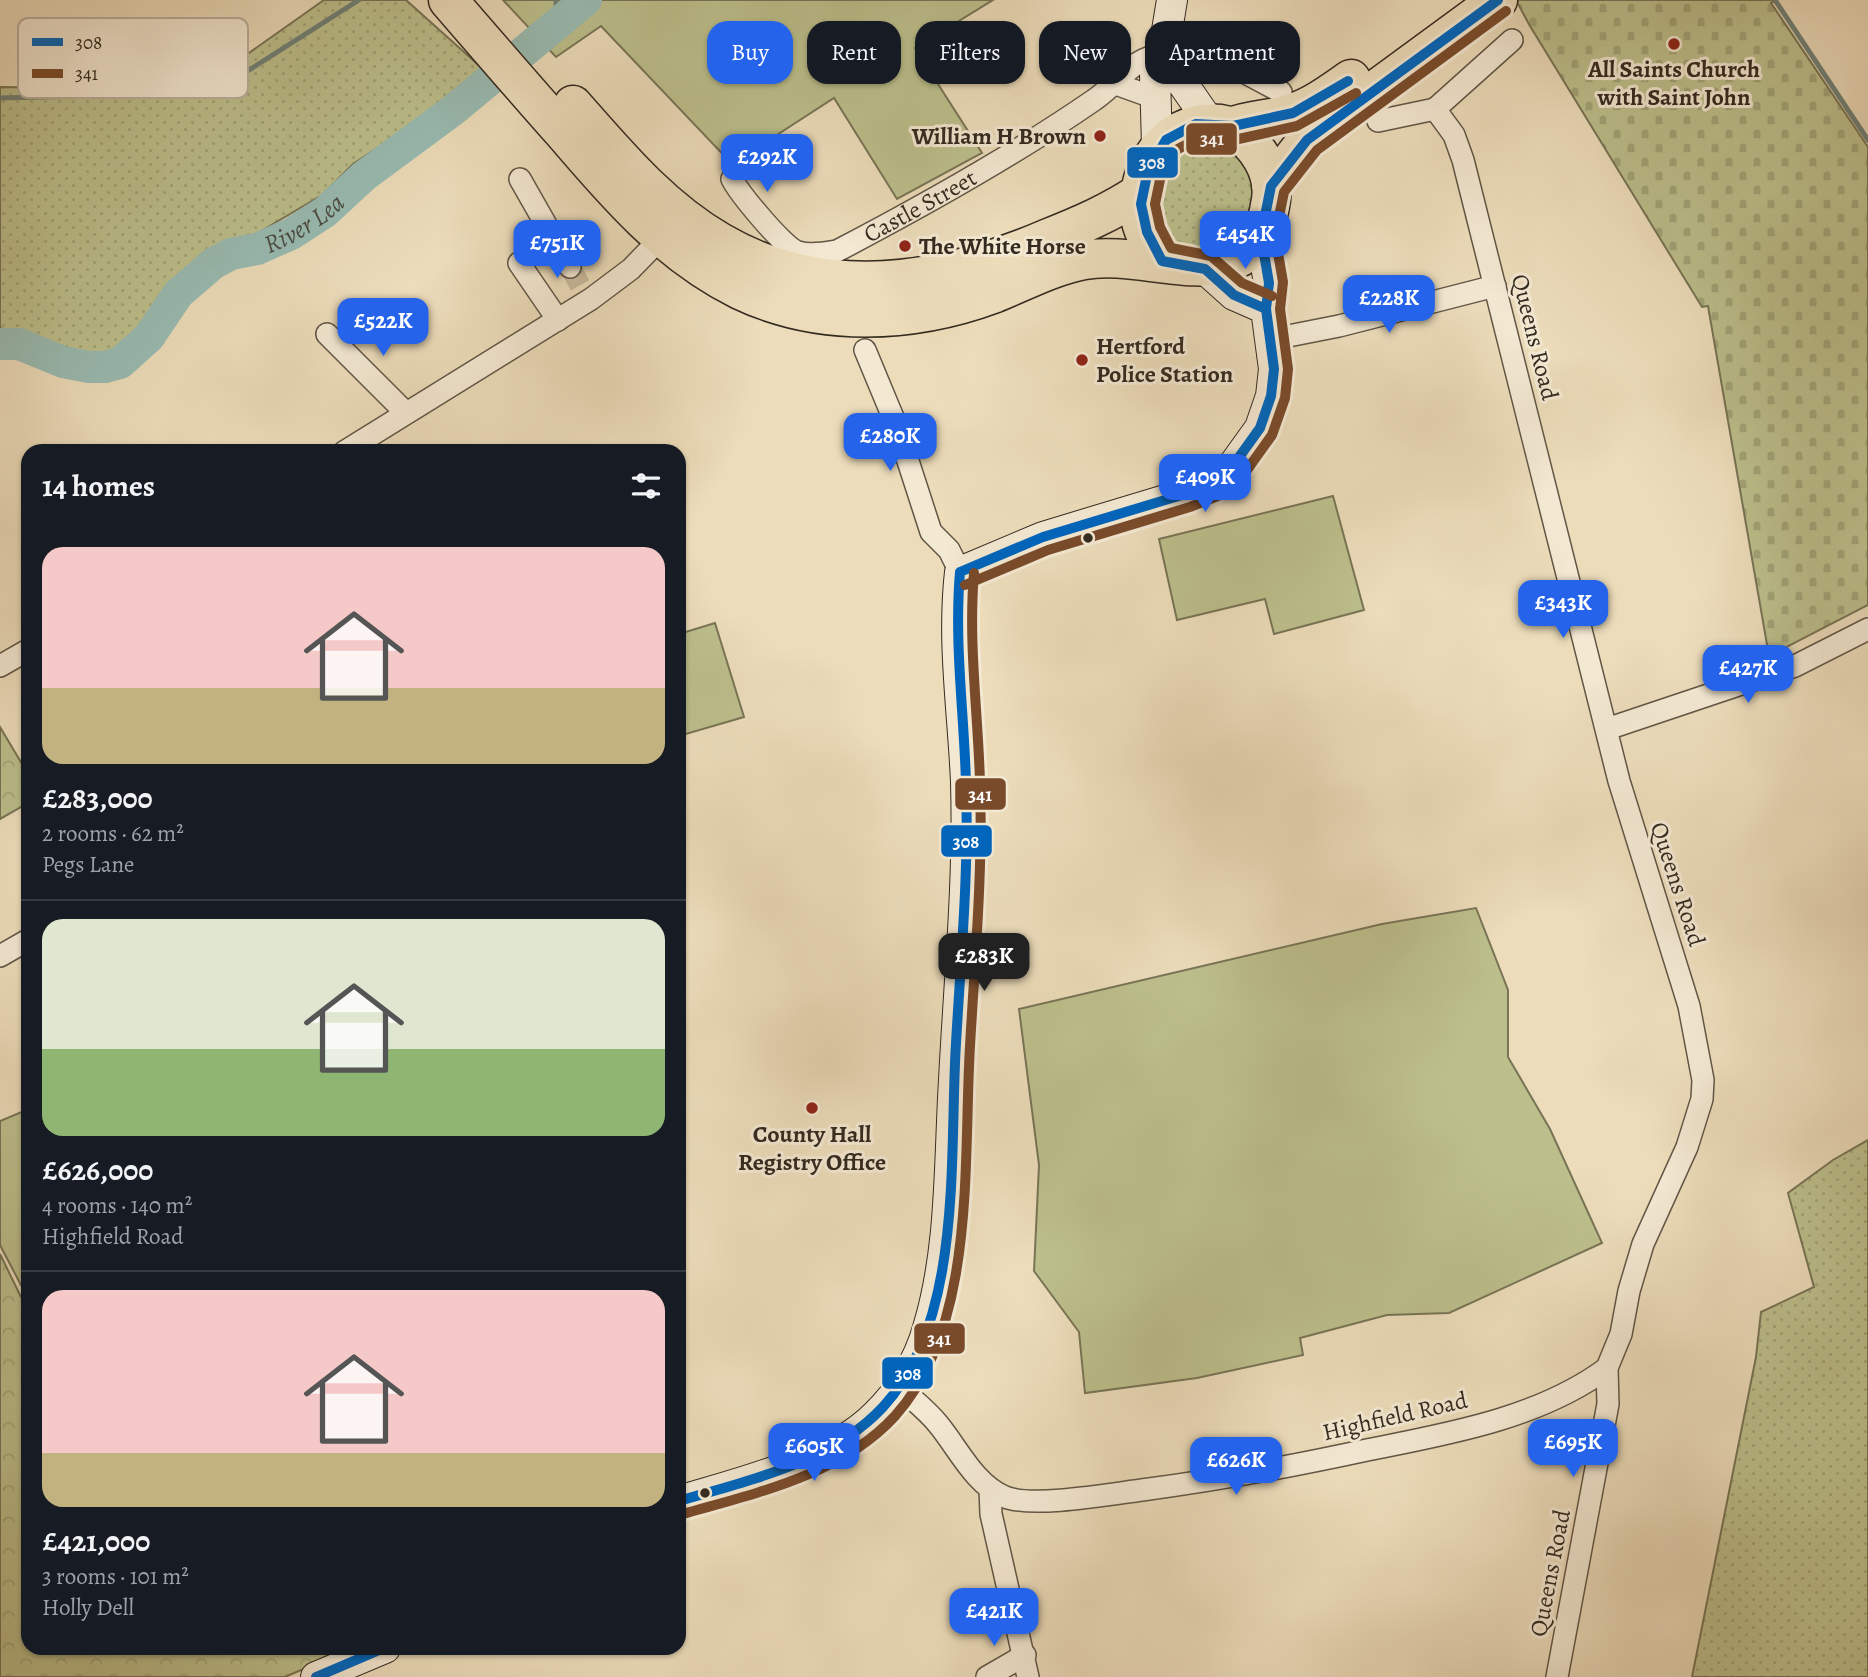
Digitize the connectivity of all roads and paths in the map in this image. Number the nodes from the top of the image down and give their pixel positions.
1 (448, 0) edge
2 (1172, 0) edge
3 (1459, 0) edge
4 (1498, 0) edge
5 (489, 20) edge
6 (1169, 21) edge
7 (1512, 40) dead end
8 (1145, 57) edge
9 (525, 69) junction
10 (1131, 69) edge
11 (1115, 84) edge
12 (1119, 84) edge
13 (1155, 84) edge
14 (1193, 84) edge
15 (1262, 84) edge
16 (1281, 92) dead end
17 (1155, 98) junction
18 (1435, 109) junction
19 (1378, 121) dead end
20 (1221, 125) junction
21 (1157, 146) junction
22 (520, 178) dead end
23 (732, 179) dead end
24 (1271, 186) junction
25 (1141, 192) junction
26 (1261, 236) junction
27 (661, 238) junction
28 (1162, 261) junction
29 (519, 263) dead end
30 (570, 267) tunnel mouth
31 (1205, 269) junction
32 (1495, 286) junction
33 (1266, 309) junction
34 (558, 320) junction
35 (327, 334) dead end
36 (1273, 339) junction
37 (865, 349) dead end
38 (405, 412) junction
39 (356, 444) edge
40 (960, 572) junction
41 (1868, 629) edge
42 (21, 654) edge
43 (0, 666) edge
44 (1607, 729) junction
45 (21, 944) edge
46 (0, 956) edge
47 (1607, 1368) junction
48 (899, 1387) junction
49 (990, 1489) junction
50 (686, 1499) edge
51 (369, 1655) edge
52 (1025, 1656) junction
53 (317, 1677) edge
54 (987, 1677) edge
55 (1028, 1677) edge
56 (1557, 1677) edge

1 - 5 highway
2 - 6 main road
3 - 20 highway
4 - 24 highway
5 - 9 highway
7 - 18 street
8 - 10 street, Castle Street
9 - 25 highway
9 - 27 highway
11 - 23 street, Castle Street
12 - 17 street
13 - 17 main road
14 - 20 main road
15 - 16 street
17 - 21 main road
18 - 19 street
18 - 32 street, Queens Road
20 - 21 highway
20 - 24 highway
21 - 25 highway
22 - 30 street
24 - 26 highway
25 - 28 highway
26 - 31 highway
26 - 33 main road
27 - 28 highway
27 - 34 street
28 - 31 highway
29 - 34 street
31 - 33 main road
32 - 36 street
32 - 44 street, Queens Road
33 - 36 main road
34 - 38 street
35 - 38 street
36 - 40 main road
37 - 40 street
38 - 39 street
40 - 48 main road
41 - 44 street
42 - 43 street
44 - 47 street, Queens Road
45 - 46 street
47 - 49 street, Highfield Road
47 - 56 street, Queens Road
48 - 49 street
48 - 50 main road
49 - 52 street
51 - 53 main road
52 - 54 street
52 - 55 street

